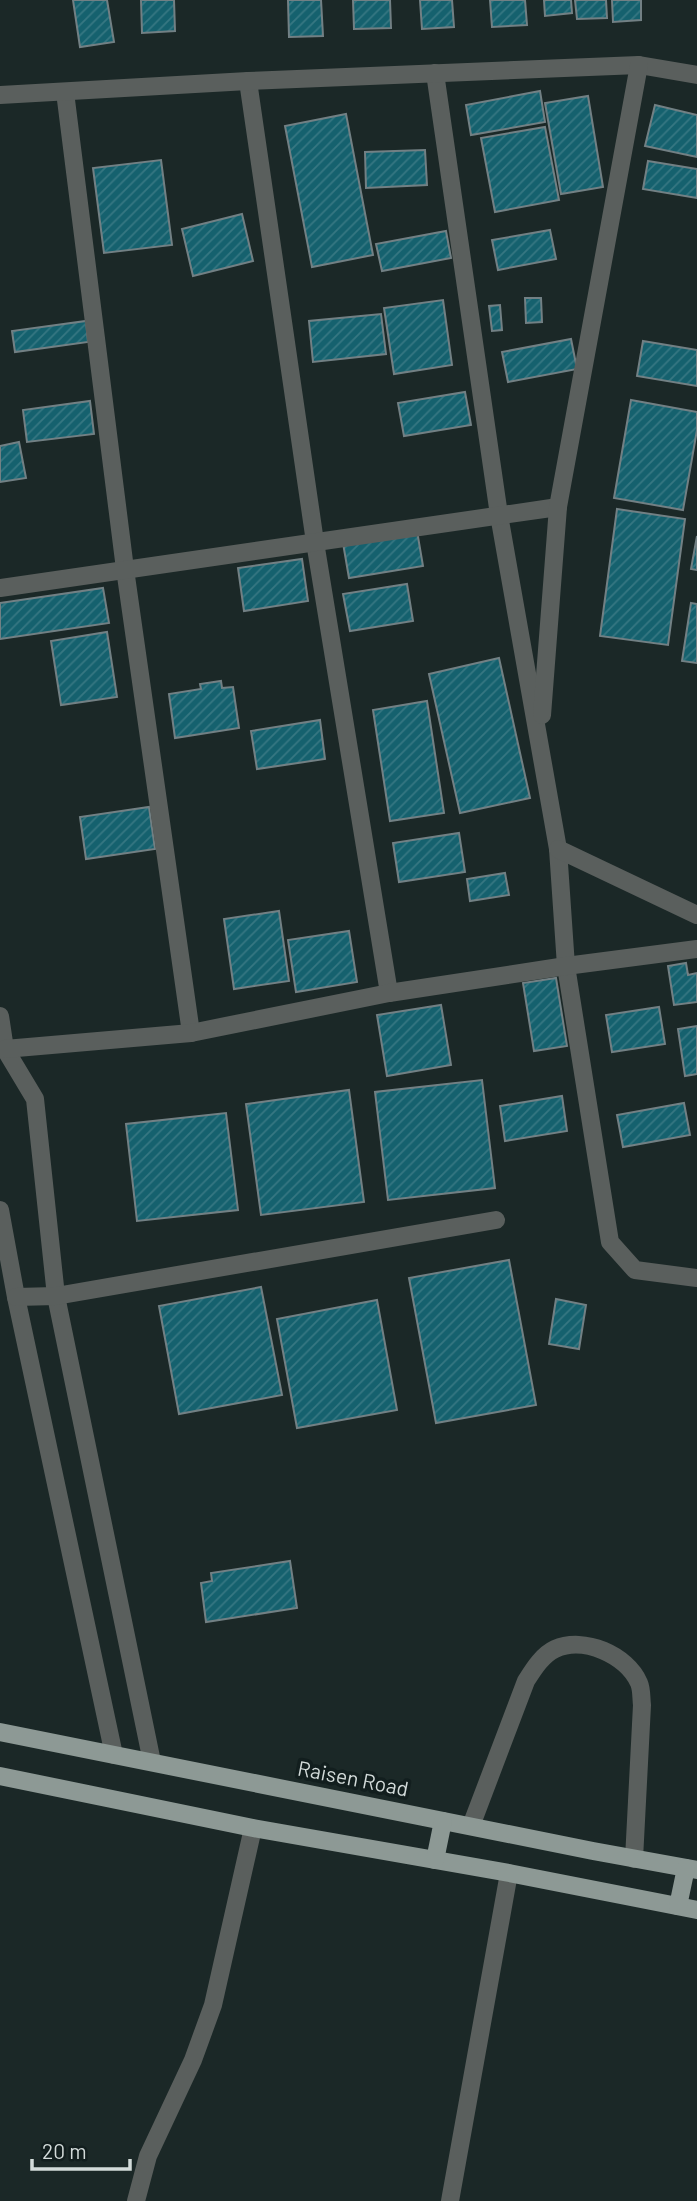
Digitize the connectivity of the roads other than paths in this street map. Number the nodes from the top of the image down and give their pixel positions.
1 (639, 65) junction
2 (435, 73) junction
3 (697, 75) edge
4 (248, 81) junction
5 (65, 92) junction
6 (0, 95) edge
7 (558, 507) junction
8 (499, 515) junction
9 (315, 542) junction
10 (125, 569) junction
11 (0, 589) edge
12 (540, 740) junction
13 (558, 849) junction
14 (697, 915) edge
15 (697, 949) edge
16 (566, 966) junction
17 (389, 993) junction
18 (0, 1016) edge
19 (191, 1032) junction
20 (3, 1057) edge
21 (0, 1210) edge
22 (496, 1220) dead end
23 (697, 1278) edge
24 (56, 1296) junction
25 (16, 1297) junction
26 (0, 1732) edge
27 (114, 1755) junction
28 (152, 1762) junction
29 (0, 1776) edge
30 (443, 1821) junction
31 (471, 1826) junction
32 (253, 1828) junction
33 (634, 1858) junction
34 (435, 1860) junction
35 (691, 1869) edge
36 (509, 1873) junction
37 (678, 1906) junction
38 (697, 1910) edge
39 (136, 2201) edge
40 (450, 2201) edge

1 - 2 street
1 - 3 street
1 - 7 street
2 - 4 street
2 - 8 street
4 - 5 street
4 - 9 street
5 - 6 street
5 - 10 street
7 - 8 street
7 - 12 street
8 - 9 street
8 - 12 street
9 - 10 street
9 - 17 street
10 - 11 street
10 - 19 street
12 - 13 street
13 - 14 street
13 - 16 street
15 - 16 street
16 - 17 street
16 - 23 street
17 - 19 street
18 - 20 street
19 - 20 street
20 - 24 street
21 - 25 street
22 - 24 street
24 - 25 street
24 - 28 street
25 - 27 street
26 - 27 main road, Raisen Road
27 - 28 main road, Raisen Road
28 - 30 main road, Raisen Road
29 - 32 main road
30 - 31 main road, Raisen Road
30 - 34 main road
31 - 33 main road, Raisen Road
31 - 33 street
32 - 34 main road
32 - 39 street
33 - 35 main road, Raisen Road
34 - 36 main road
35 - 37 main road
36 - 37 main road
36 - 40 street
37 - 38 main road

